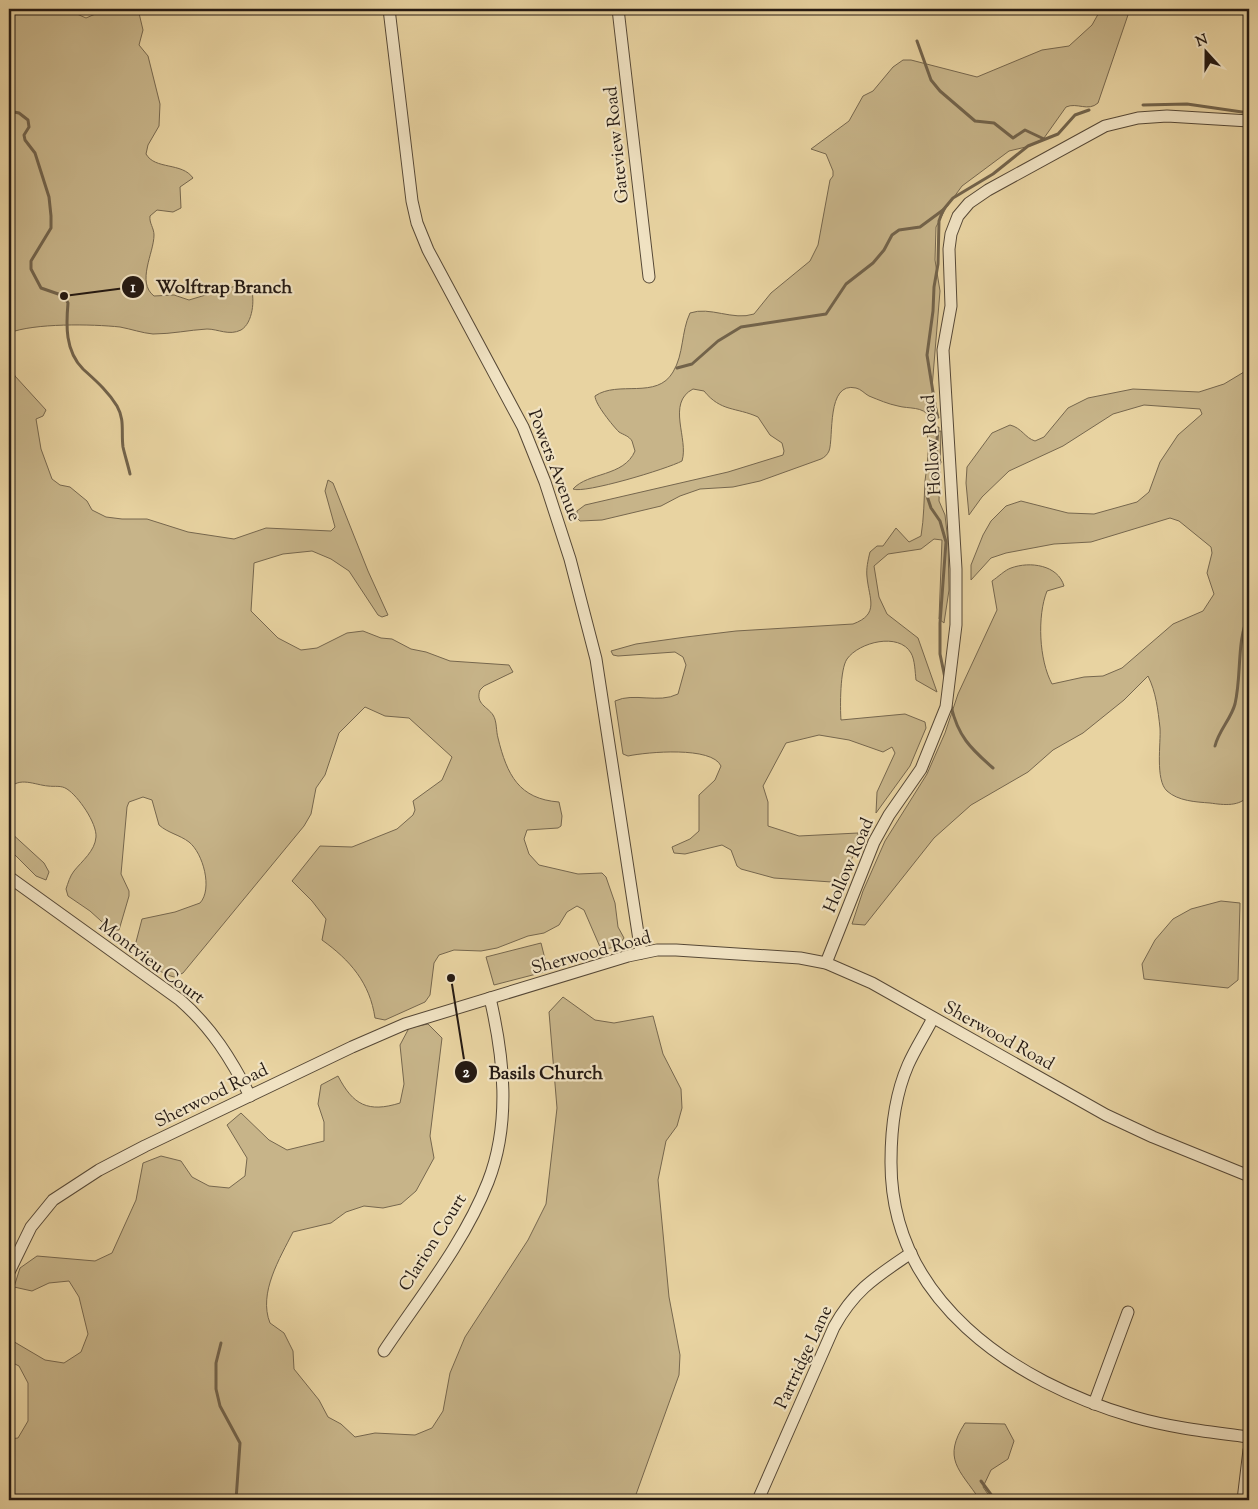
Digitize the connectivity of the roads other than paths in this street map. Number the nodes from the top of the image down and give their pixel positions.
1 (389, 9) edge
2 (618, 9) edge
3 (1249, 121) edge
4 (649, 277) dead end
5 (9, 877) edge
6 (641, 953) junction
7 (826, 963) junction
8 (490, 998) junction
9 (933, 1018) junction
10 (250, 1096) junction
11 (1249, 1176) edge
12 (910, 1253) junction
13 (9, 1272) edge
14 (1128, 1312) dead end
15 (384, 1351) dead end
16 (1094, 1404) junction
17 (1249, 1437) edge
18 (1249, 1450) edge
19 (758, 1500) edge
20 (1243, 1500) edge

1 - 6 street, Powers Avenue
2 - 4 street, Gateview Road
3 - 7 street, Hollow Road
5 - 10 street, Montvieu Court
6 - 7 street, Sherwood Road
6 - 8 street, Sherwood Road
7 - 9 street, Sherwood Road
8 - 10 street, Sherwood Road
8 - 15 street, Clarion Court
9 - 11 street, Sherwood Road
9 - 12 street
10 - 13 street, Sherwood Road
12 - 16 street
12 - 19 street, Partridge Lane
14 - 16 street
16 - 17 street
18 - 20 street

